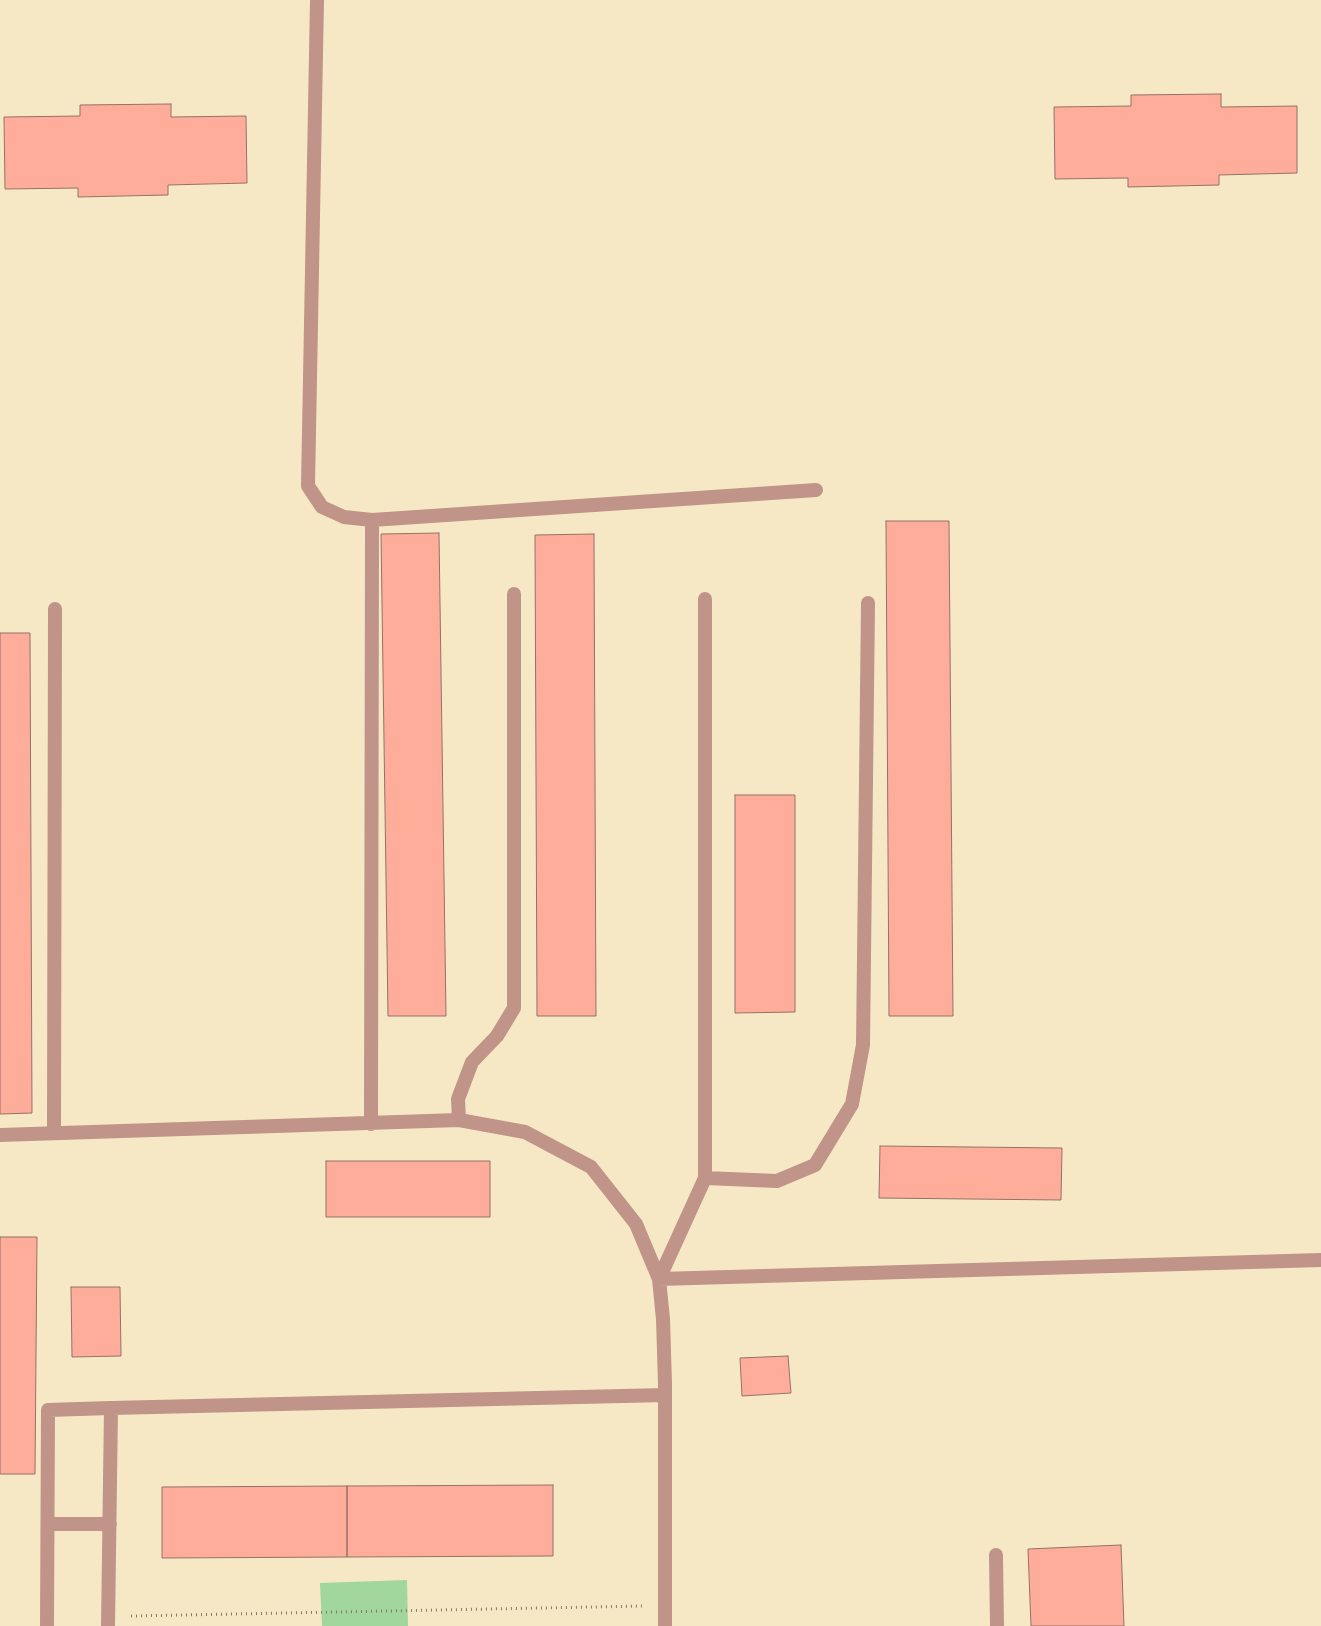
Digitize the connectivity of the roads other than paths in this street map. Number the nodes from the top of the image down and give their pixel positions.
1 (317, 0) edge
2 (816, 490) dead end
3 (372, 520) junction
4 (514, 594) dead end
5 (705, 599) dead end
6 (868, 603) dead end
7 (55, 610) dead end
8 (459, 1120) junction
9 (371, 1124) junction
10 (54, 1133) junction
11 (0, 1135) edge
12 (705, 1178) junction
13 (1321, 1260) edge
14 (659, 1278) junction
15 (665, 1390) junction
16 (111, 1408) junction
17 (48, 1524) junction
18 (110, 1524) junction
19 (996, 1555) dead end
20 (109, 1621) edge
21 (47, 1626) edge
22 (665, 1626) edge
23 (996, 1626) edge

1 - 3 street
2 - 3 street
3 - 9 street
4 - 8 street
5 - 12 street
6 - 12 street
7 - 10 street
8 - 9 street
8 - 14 street
9 - 10 street
10 - 11 street
12 - 14 street
13 - 14 street
14 - 15 street
15 - 16 street
15 - 22 street
16 - 17 street
16 - 18 street
17 - 18 street
17 - 21 street
18 - 20 street
19 - 23 street

